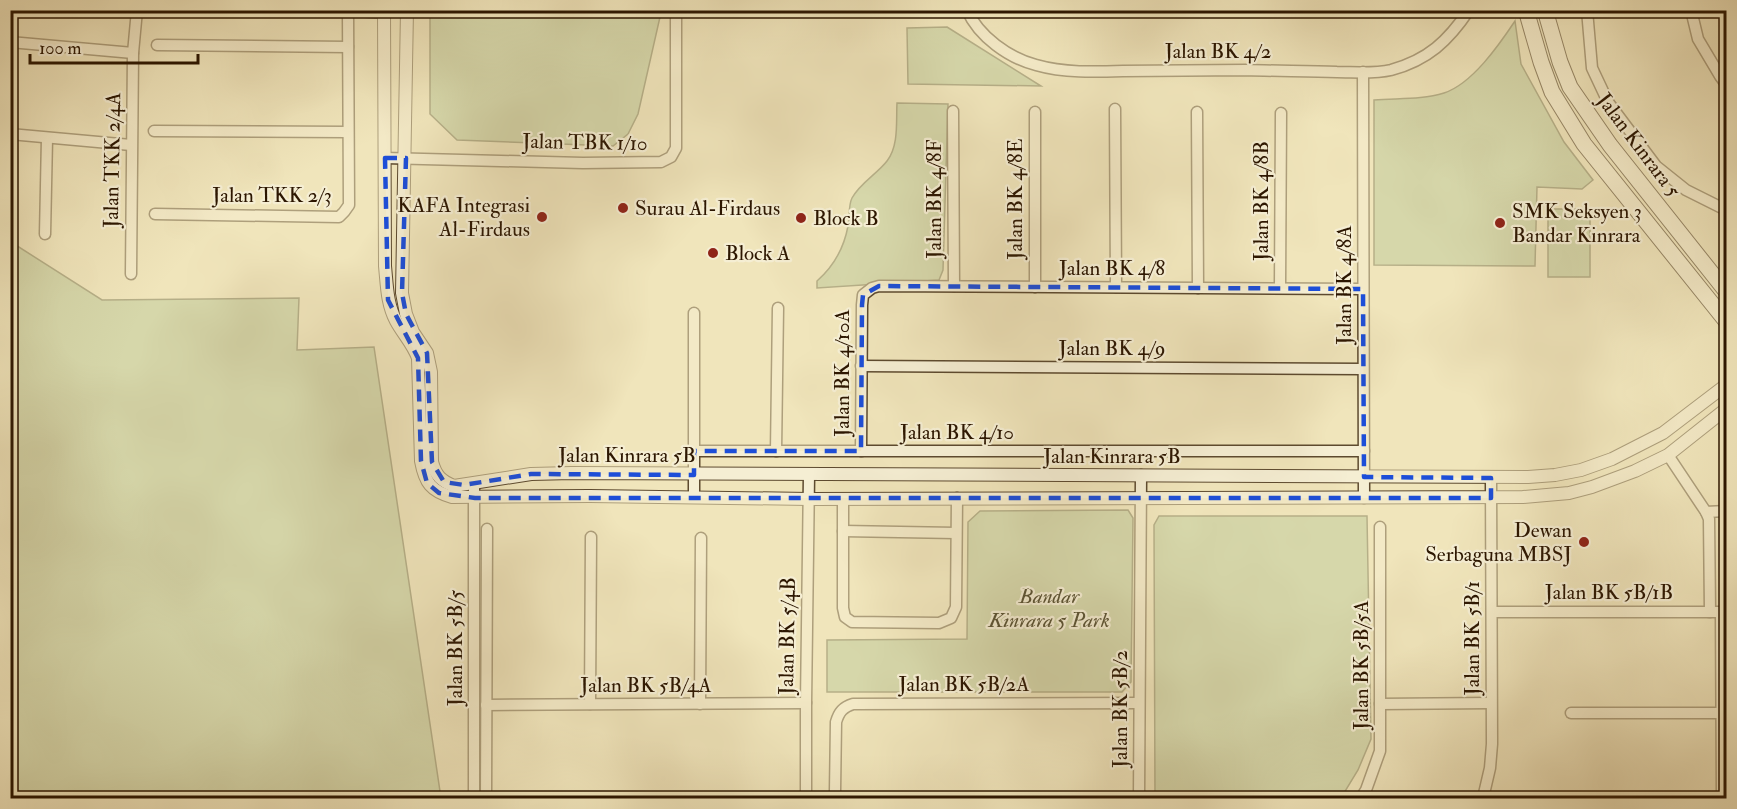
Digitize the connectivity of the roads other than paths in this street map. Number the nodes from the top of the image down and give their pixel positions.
1 (137, 10) edge
2 (407, 10) edge
3 (676, 10) edge
4 (967, 10) edge
5 (1469, 10) edge
6 (1526, 10) edge
7 (1545, 10) edge
8 (1587, 10) edge
9 (1691, 10) edge
10 (351, 11) edge
11 (384, 12) edge
12 (10, 42) edge
13 (157, 45) dead end
14 (348, 47) junction
15 (133, 53) junction
16 (1363, 72) junction
17 (1726, 84) edge
18 (1115, 109) dead end
19 (953, 111) dead end
20 (1035, 112) dead end
21 (1197, 112) dead end
22 (1281, 113) dead end
23 (154, 131) dead end
24 (348, 132) junction
25 (10, 134) edge
26 (47, 138) junction
27 (131, 145) junction
28 (385, 158) junction
29 (406, 158) junction
30 (1726, 210) edge
31 (155, 214) dead end
32 (45, 234) dead end
33 (131, 274) dead end
34 (954, 286) junction
35 (1035, 286) junction
36 (1116, 287) junction
37 (1198, 288) junction
38 (1280, 288) junction
39 (1363, 289) junction
40 (1726, 291) edge
41 (863, 295) joint
42 (778, 308) dead end
43 (694, 313) dead end
44 (1726, 321) edge
45 (861, 366) junction
46 (1363, 369) junction
47 (1726, 385) edge
48 (1726, 409) edge
49 (694, 450) junction
50 (776, 450) junction
51 (861, 451) junction
52 (1364, 451) junction
53 (1668, 455) junction
54 (694, 475) junction
55 (809, 475) junction
56 (1141, 475) junction
57 (1364, 477) junction
58 (1491, 478) junction
59 (474, 483) junction
60 (694, 496) junction
61 (1141, 497) junction
62 (475, 498) junction
63 (957, 498) junction
64 (1364, 498) junction
65 (1491, 498) junction
66 (809, 499) junction
67 (843, 499) junction
68 (1726, 511) edge
69 (1706, 512) junction
70 (1380, 527) dead end
71 (487, 529) dead end
72 (843, 531) junction
73 (956, 533) junction
74 (591, 537) dead end
75 (701, 538) dead end
76 (1492, 612) junction
77 (1719, 612) edge
78 (806, 703) junction
79 (1139, 703) junction
80 (1491, 703) junction
81 (590, 704) junction
82 (700, 704) junction
83 (1380, 704) junction
84 (486, 705) junction
85 (1571, 713) dead end
86 (1724, 713) edge
87 (474, 798) edge
88 (486, 798) edge
89 (806, 798) edge
90 (838, 798) edge
91 (1139, 798) edge
92 (1360, 798) edge
93 (1484, 798) edge
94 (1722, 798) edge

1 - 15 street, Jalan TKK 2/4A
2 - 29 street
3 - 29 street, Jalan TBK 1/10
4 - 16 street, Jalan BK 4/2
5 - 16 street, Jalan BK 4/2
6 - 44 main road, Jalan Kinrara 5
7 - 40 main road, Jalan Kinrara 5
8 - 30 street
9 - 17 street
10 - 11 street
10 - 14 street, Jalan TKK 2/3
11 - 28 street, Jalan Kinrara 5B
12 - 15 street
13 - 14 street
14 - 24 street, Jalan TKK 2/3
15 - 27 street, Jalan TKK 2/4A
16 - 39 street, Jalan BK 4/8A
18 - 36 street
19 - 34 street, Jalan BK 4/8F
20 - 35 street, Jalan BK 4/8E
21 - 37 street
22 - 38 street, Jalan BK 4/8B
23 - 24 street
24 - 31 street, Jalan TKK 2/3
25 - 26 street
26 - 27 street
26 - 32 street
27 - 33 street, Jalan TKK 2/4A
28 - 29 street, Jalan TBK 1/10
28 - 62 street, Jalan Kinrara 5B
29 - 59 street, Jalan Kinrara 5B
34 - 35 street, Jalan BK 4/8
34 - 41 street, Jalan BK 4/8
35 - 36 street, Jalan BK 4/8
36 - 37 street, Jalan BK 4/8
37 - 38 street, Jalan BK 4/8
38 - 39 street, Jalan BK 4/8
39 - 46 street, Jalan BK 4/8A
41 - 45 street, Jalan BK 4/10A
42 - 50 street
43 - 49 street
45 - 46 street, Jalan BK 4/9
45 - 51 street, Jalan BK 4/10A
46 - 52 street, Jalan BK 4/8A
47 - 58 street, Jalan Kinrara 5B
48 - 53 street, Jalan Kinrara 5B
49 - 50 street, Jalan BK 4/10
49 - 54 street
50 - 51 street, Jalan BK 4/10
51 - 52 street, Jalan BK 4/10
52 - 57 street, Jalan BK 4/8A
53 - 65 street, Jalan Kinrara 5B
53 - 69 street
54 - 55 street, Jalan Kinrara 5B
54 - 59 street, Jalan Kinrara 5B
54 - 60 street
55 - 56 street, Jalan Kinrara 5B
55 - 66 street, Jalan BK 5/4B
56 - 57 street, Jalan Kinrara 5B
56 - 61 street, Jalan BK 5B/2
57 - 58 street, Jalan Kinrara 5B
57 - 64 street, Jalan BK 4/8A
58 - 65 street, Jalan BK 5B/1
59 - 62 street, Jalan BK 5B/5
60 - 62 street, Jalan Kinrara 5B
60 - 66 street, Jalan Kinrara 5B
61 - 63 street, Jalan Kinrara 5B
61 - 64 street, Jalan Kinrara 5B
61 - 79 street, Jalan BK 5B/2
62 - 87 street, Jalan BK 5B/5
63 - 67 street, Jalan Kinrara 5B
63 - 73 street
64 - 65 street, Jalan Kinrara 5B
65 - 76 street, Jalan BK 5B/1
66 - 67 street, Jalan Kinrara 5B
66 - 78 street, Jalan BK 5/4B
67 - 72 street
68 - 69 street
69 - 77 street
70 - 83 street, Jalan BK 5B/5A
71 - 84 street, Jalan BK 5B/5
72 - 73 street
72 - 73 street
74 - 81 street
75 - 82 street
76 - 77 street, Jalan BK 5B/1B
76 - 80 street, Jalan BK 5B/1
77 - 86 street
78 - 82 street, Jalan BK 5B/4A
78 - 89 street, Jalan BK 5/4B
79 - 90 street, Jalan BK 5B/2A
79 - 91 street, Jalan BK 5B/2
80 - 83 street
80 - 93 street, Jalan BK 5B/1
81 - 82 street, Jalan BK 5B/4A
81 - 84 street, Jalan BK 5B/4A
83 - 92 street, Jalan BK 5B/5A
84 - 88 street, Jalan BK 5B/5
85 - 86 street
86 - 94 street

